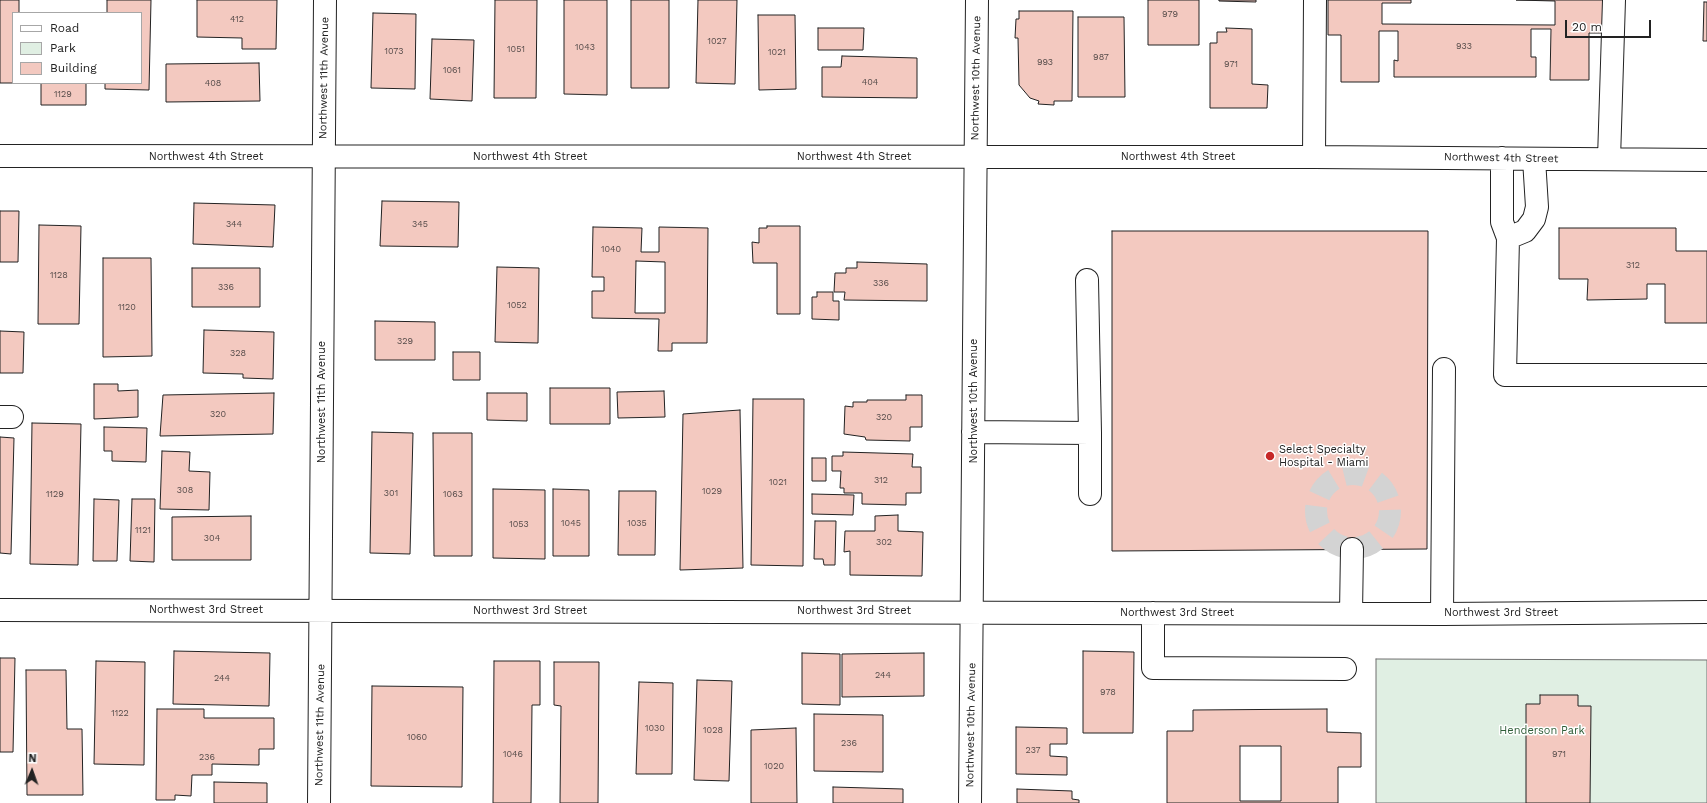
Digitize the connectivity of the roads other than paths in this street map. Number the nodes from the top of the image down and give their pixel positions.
1 (325, 0) edge
2 (977, 0) edge
3 (1315, 0) edge
4 (1614, 0) edge
5 (0, 156) edge
6 (975, 156) junction
7 (323, 157) junction
8 (1314, 157) junction
9 (1502, 158) junction
10 (1534, 159) junction
11 (1609, 160) junction
12 (1707, 160) edge
13 (1508, 238) junction
14 (1087, 280) dead end
15 (1444, 370) dead end
16 (1707, 375) edge
17 (973, 432) junction
18 (1090, 432) junction
19 (1090, 494) dead end
20 (1352, 549) dead end
21 (0, 610) edge
22 (322, 610) junction
23 (972, 612) junction
24 (1707, 612) edge
25 (1153, 613) junction
26 (1351, 613) junction
27 (1442, 614) junction
28 (1345, 669) dead end
29 (319, 803) edge
30 (970, 803) edge

1 - 7 street, Northwest 11th Avenue
2 - 6 street, Northwest 10th Avenue
3 - 8 street
4 - 11 street
5 - 7 street, Northwest 4th Street
6 - 7 street, Northwest 4th Street
6 - 8 street, Northwest 4th Street
6 - 17 street, Northwest 10th Avenue
7 - 22 street, Northwest 11th Avenue
8 - 9 street, Northwest 4th Street
9 - 10 street, Northwest 4th Street
9 - 13 street
10 - 11 street, Northwest 4th Street
10 - 13 street
11 - 12 street, Northwest 4th Street
13 - 16 street
14 - 18 street
15 - 27 street
17 - 18 street
17 - 23 street, Northwest 10th Avenue
18 - 19 street
20 - 26 street
21 - 22 street, Northwest 3rd Street
22 - 23 street, Northwest 3rd Street
22 - 29 street, Northwest 11th Avenue
23 - 25 street, Northwest 3rd Street
23 - 30 street, Northwest 10th Avenue
24 - 27 street, Northwest 3rd Street
25 - 26 street, Northwest 3rd Street
25 - 28 street
26 - 27 street, Northwest 3rd Street

